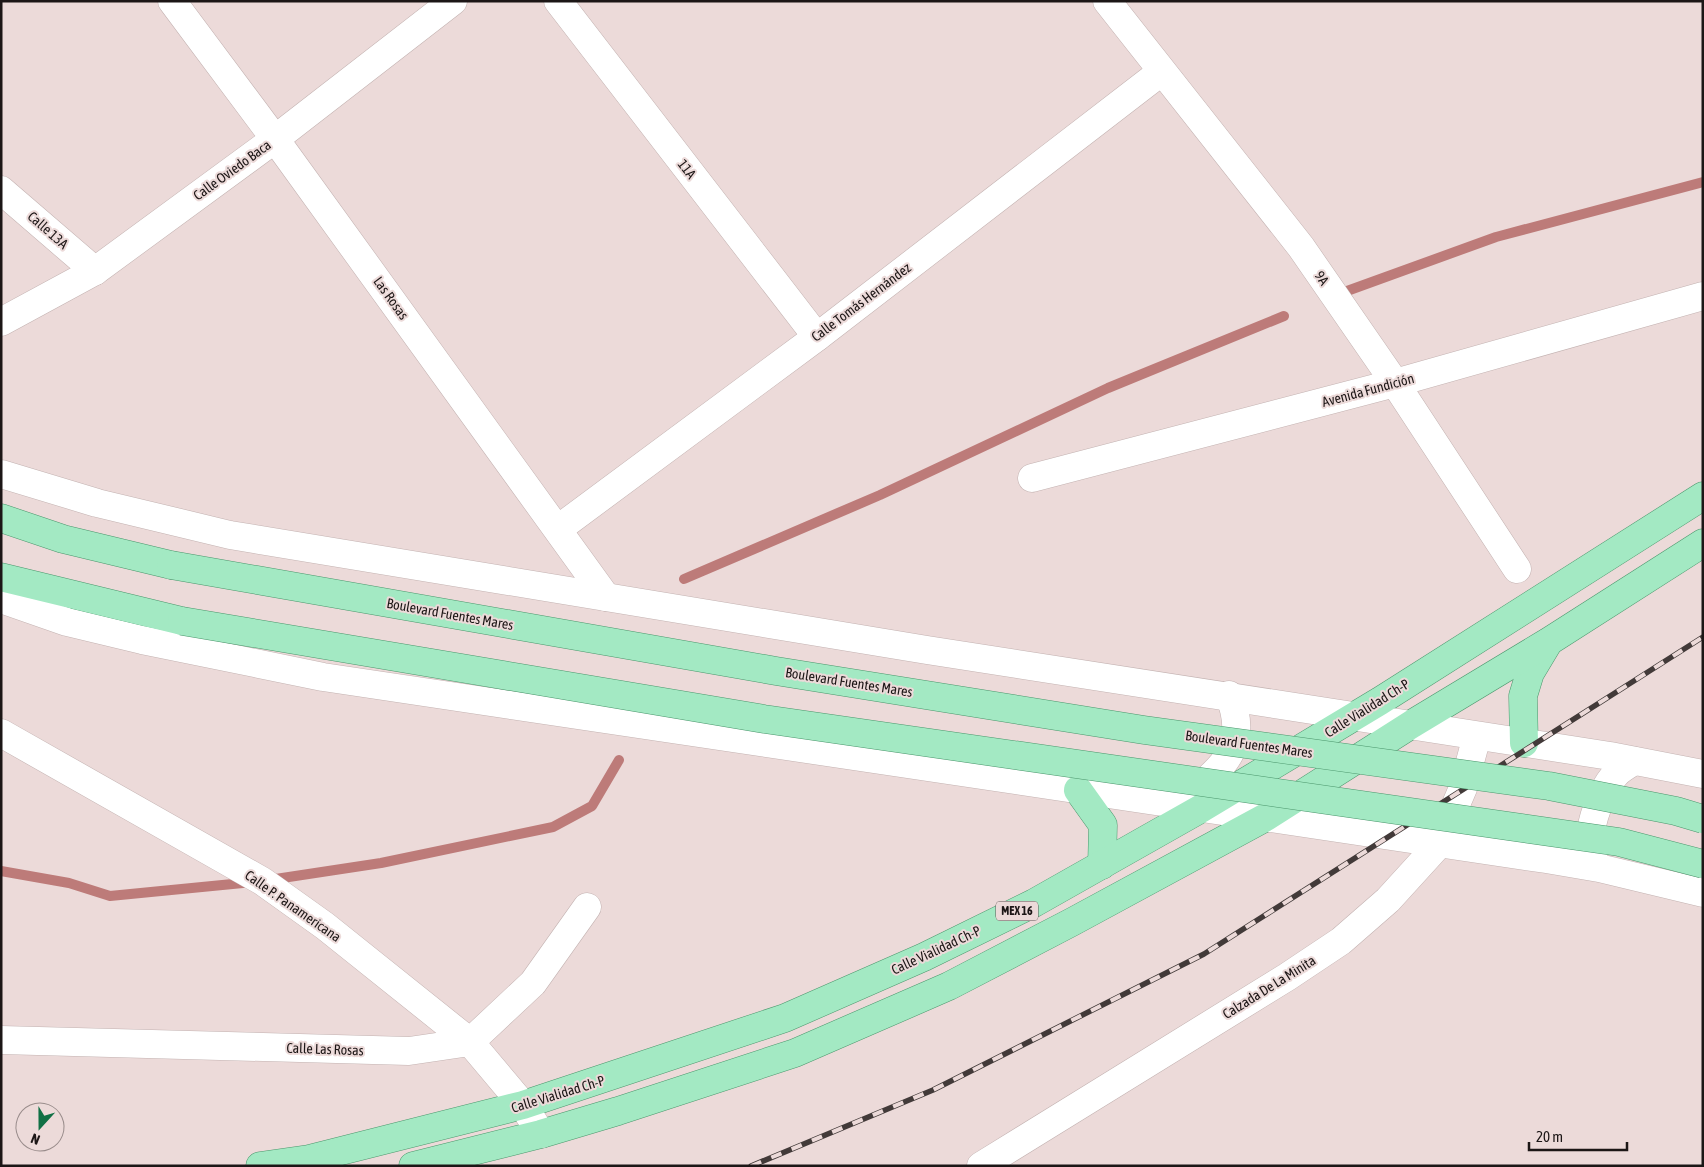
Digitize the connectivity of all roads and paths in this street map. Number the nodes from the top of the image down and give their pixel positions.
1 (172, 1) edge
2 (452, 1) edge
3 (558, 1) edge
4 (1107, 1) edge
5 (1161, 72) junction
6 (275, 139) junction
7 (1, 190) edge
8 (95, 270) junction
9 (1703, 296) edge
10 (1, 322) edge
11 (817, 337) junction
12 (1395, 383) junction
13 (1, 474) edge
14 (1032, 478) dead end
15 (1703, 496) edge
16 (1, 518) edge
17 (558, 528) junction
18 (1703, 543) edge
19 (1517, 568) dead end
20 (1, 576) edge
21 (606, 597) junction
22 (1, 599) edge
23 (1548, 642) junction
24 (1229, 695) junction
25 (1354, 716) junction
26 (1412, 724) junction
27 (1, 733) edge
28 (1477, 736) junction
29 (1524, 744) junction
30 (1634, 761) junction
31 (1703, 774) edge
32 (1078, 790) junction
33 (1167, 803) junction
34 (1202, 808) junction
35 (1266, 817) junction
36 (1703, 819) edge
37 (1439, 844) junction
38 (1703, 864) edge
39 (1102, 865) junction
40 (1599, 868) junction
41 (1703, 893) edge
42 (587, 907) dead end
43 (1, 1040) edge
44 (470, 1042) junction
45 (523, 1105) junction
46 (541, 1134) junction
47 (260, 1166) edge
48 (413, 1166) edge
49 (981, 1166) edge

1 - 6 street, Las Rosas
2 - 6 street, Calle Oviedo Baca
3 - 11 street, 11A
4 - 5 street, 9A
5 - 11 street, Calle Tomás Hernández
5 - 12 street, 9A
6 - 8 street, Calle Oviedo Baca
6 - 17 street, Las Rosas
7 - 8 street, Calle 13A
8 - 10 street, Calle Oviedo Baca
9 - 12 street, Avenida Fundición
11 - 17 street, Calle Tomás Hernández
12 - 14 street, Avenida Fundición
12 - 19 street, 9A
13 - 21 street
15 - 25 main road, Calle Vialidad Ch-P / MEX 16
16 - 36 main road, Boulevard Fuentes Mares, bridge
17 - 21 street, Las Rosas
18 - 23 main road, MEX 16
20 - 38 main road, bridge
21 - 24 street
22 - 32 street
23 - 26 main road, MEX 16
23 - 29 main road
24 - 25 street
24 - 33 street
25 - 26 street
25 - 34 main road, Calle Vialidad Ch-P / MEX 16
26 - 28 street
26 - 35 main road, MEX 16
27 - 44 street, Calle P. Panamericana
28 - 29 street
28 - 37 street, Calzada De La Minita
29 - 30 street
30 - 31 street
30 - 40 street
32 - 33 street
32 - 39 main road
33 - 34 street
34 - 35 street
34 - 39 main road, Calle Vialidad Ch-P / MEX 16
35 - 37 street
35 - 46 main road, MEX 16
37 - 40 street
37 - 49 street, Calzada De La Minita
39 - 45 main road, Calle Vialidad Ch-P / MEX 16
40 - 41 street
42 - 44 street
43 - 44 street, Calle Las Rosas
44 - 45 street, Calle P. Panamericana
45 - 46 street, Calle P. Panamericana
45 - 47 main road, Calle Vialidad Ch-P / MEX 16
46 - 48 main road, MEX 16

